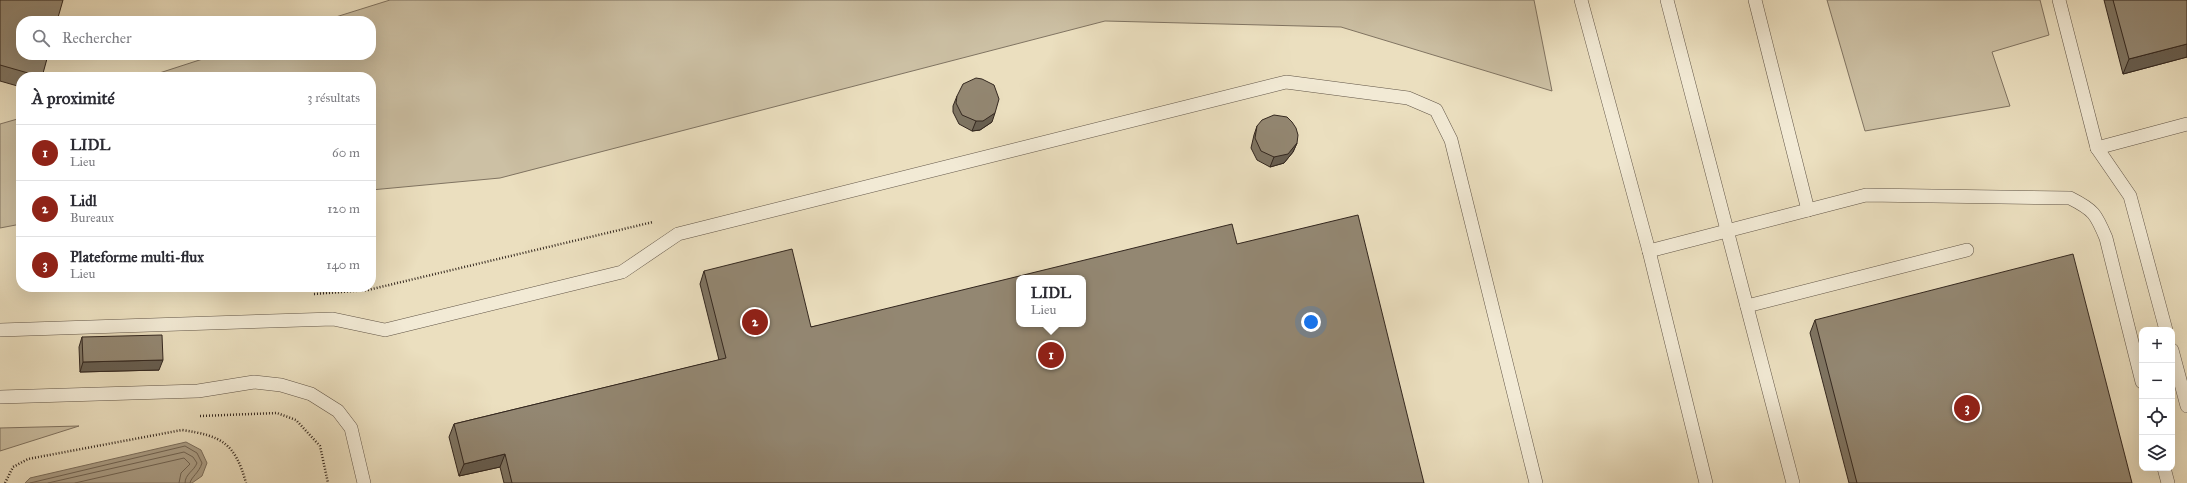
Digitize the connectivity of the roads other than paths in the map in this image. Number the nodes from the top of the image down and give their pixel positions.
1 (1581, 0) edge
2 (1667, 0) edge
3 (1755, 0) edge
4 (2059, 0) edge
5 (2187, 124) edge
6 (2097, 148) junction
7 (1808, 210) junction
8 (1727, 230) junction
9 (1967, 250) dead end
10 (1649, 251) junction
11 (1747, 306) junction
12 (2165, 327) edge
13 (0, 330) edge
14 (2175, 361) edge
15 (2139, 370) edge
16 (0, 397) edge
17 (2187, 406) edge
18 (2165, 471) edge
19 (364, 483) edge
20 (1536, 483) edge
21 (1706, 483) edge
22 (1793, 483) edge
23 (2168, 483) edge

1 - 10 lane
2 - 8 lane
3 - 7 lane
4 - 6 lane
5 - 6 lane
6 - 12 lane
7 - 8 lane
7 - 15 lane
8 - 10 lane
8 - 11 lane
9 - 11 lane
10 - 21 lane
11 - 22 lane
13 - 20 lane
14 - 17 lane
16 - 19 lane
18 - 23 lane

